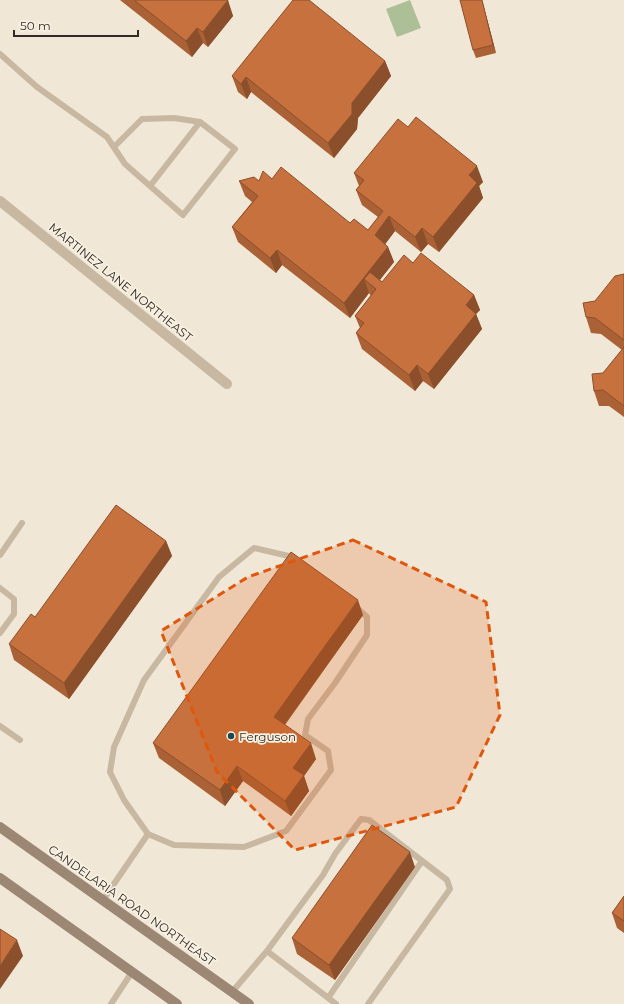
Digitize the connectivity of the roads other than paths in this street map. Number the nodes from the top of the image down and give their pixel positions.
1 (0, 54) edge
2 (200, 122) junction
3 (114, 147) junction
4 (150, 186) junction
5 (0, 201) edge
6 (227, 384) dead end
7 (22, 523) dead end
8 (0, 555) edge
9 (299, 561) edge
10 (0, 588) edge
11 (351, 602) edge
12 (0, 633) edge
13 (0, 726) edge
14 (20, 740) dead end
15 (0, 827) edge
16 (148, 834) junction
17 (422, 861) junction
18 (0, 878) edge
19 (103, 900) junction
20 (267, 951) junction
21 (132, 972) junction
22 (232, 992) junction
23 (328, 998) junction
24 (111, 1004) edge
25 (177, 1004) edge
26 (249, 1004) edge
27 (336, 1004) edge
28 (368, 1004) edge

1 - 3 lane
2 - 3 lane
2 - 4 lane
2 - 4 lane
3 - 4 lane
5 - 6 street, MARTINEZ LANE NORTHEAST
7 - 8 lane
9 - 16 lane
10 - 12 lane
11 - 16 lane
13 - 14 lane
15 - 19 main road, CANDELARIA ROAD NORTHEAST
16 - 19 lane
17 - 20 lane
17 - 23 lane
17 - 28 lane
18 - 21 main road
19 - 22 main road, CANDELARIA ROAD NORTHEAST
20 - 22 lane
20 - 23 lane
21 - 24 lane
21 - 25 main road
22 - 26 main road, CANDELARIA ROAD NORTHEAST
23 - 27 lane

